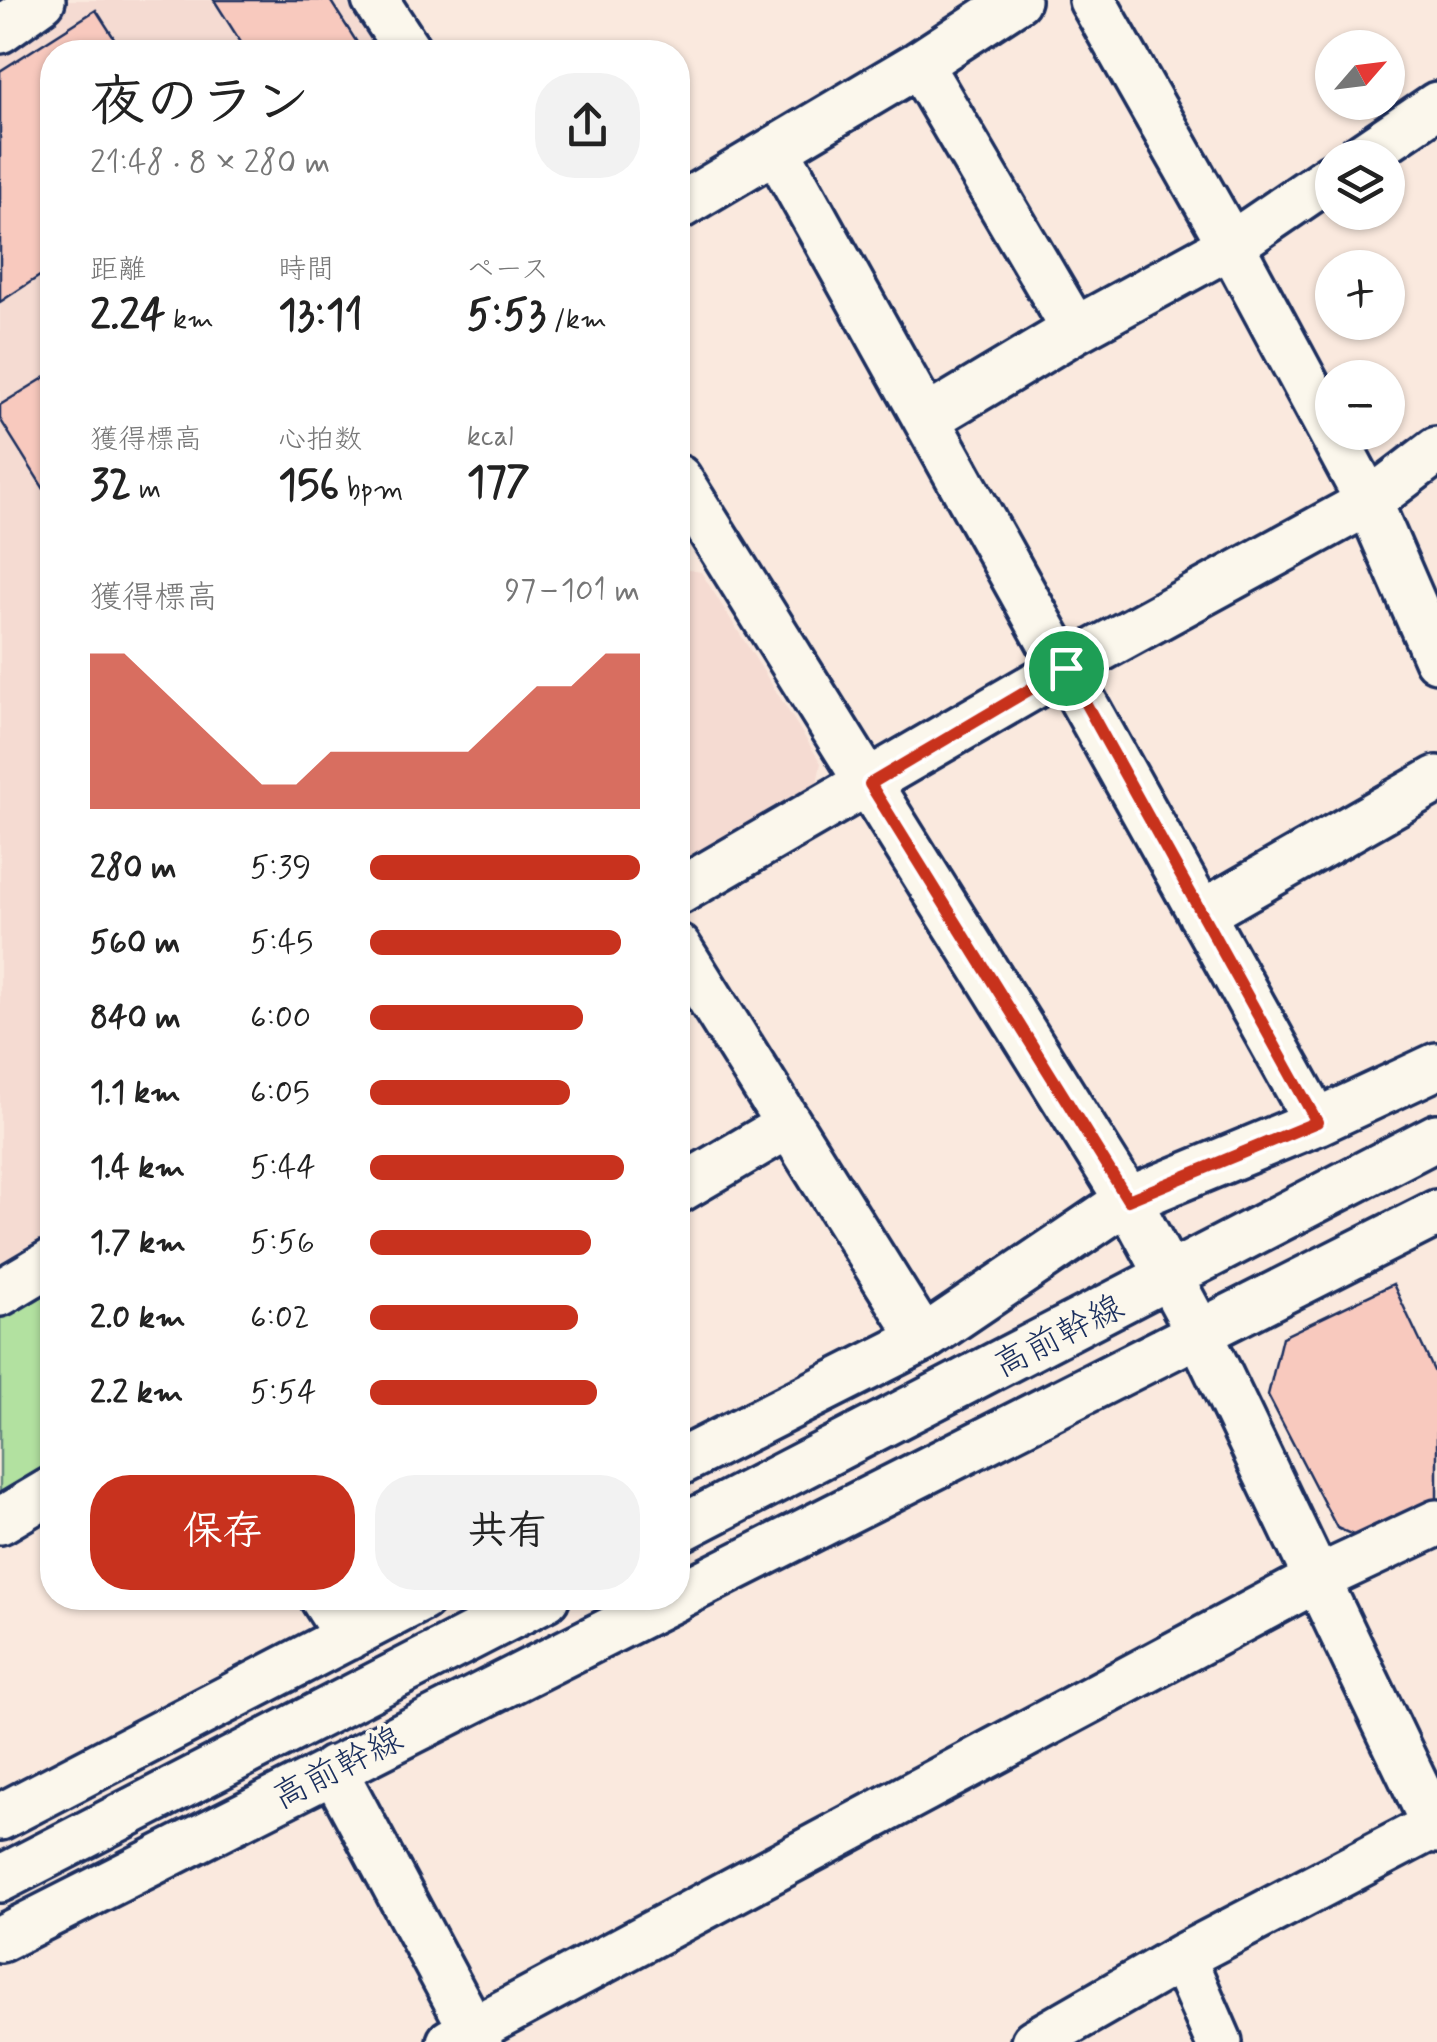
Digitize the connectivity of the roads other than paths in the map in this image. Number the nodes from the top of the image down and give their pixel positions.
1 (42, 0) edge
2 (375, 0) edge
3 (1017, 0) edge
4 (1092, 0) edge
5 (0, 30) edge
6 (400, 40) edge
7 (919, 64) junction
8 (1437, 104) edge
9 (1385, 140) edge
10 (776, 149) junction
11 (1315, 188) edge
12 (690, 200) edge
13 (1230, 245) junction
14 (1075, 330) junction
15 (928, 418) junction
16 (1437, 450) edge
17 (690, 497) edge
18 (1369, 502) junction
19 (1437, 660) edge
20 (1066, 668) junction
21 (1437, 779) edge
22 (870, 784) junction
23 (690, 885) edge
24 (1201, 914) junction
25 (690, 967) edge
26 (1437, 1066) edge
27 (1317, 1122) junction
28 (787, 1126) junction
29 (1437, 1137) edge
30 (690, 1183) edge
31 (1128, 1200) junction
32 (1437, 1213) edge
33 (40, 1269) edge
34 (1168, 1278) junction
35 (0, 1293) edge
36 (1200, 1334) junction
37 (923, 1338) junction
38 (690, 1457) edge
39 (40, 1497) edge
40 (0, 1521) edge
41 (1437, 1523) edge
42 (690, 1524) edge
43 (1315, 1580) junction
44 (690, 1590) edge
45 (330, 1610) edge
46 (399, 1610) edge
47 (523, 1610) edge
48 (650, 1610) edge
49 (348, 1637) junction
50 (333, 1769) junction
51 (0, 1816) edge
52 (1436, 1826) edge
53 (0, 1878) edge
54 (0, 1939) edge
55 (1182, 1957) junction
56 (467, 2038) edge
57 (1034, 2042) edge
58 (1219, 2042) edge

1 - 5 street
2 - 6 street
3 - 7 street
4 - 13 street
7 - 10 street
7 - 14 street
8 - 9 street
10 - 12 street
10 - 15 street
11 - 13 street
13 - 14 street
13 - 18 street
14 - 15 street
15 - 20 street
16 - 18 street
17 - 22 street
18 - 19 street
18 - 20 street
20 - 22 street
20 - 24 street
21 - 24 street
22 - 23 street
22 - 31 street
24 - 27 street
25 - 28 street
26 - 27 street
27 - 31 street
28 - 30 street
28 - 37 street
29 - 34 street, 高前幹線
31 - 34 street
31 - 37 street
32 - 36 street, 高前幹線
33 - 35 street
34 - 36 street
34 - 42 street, 高前幹線
36 - 43 street
36 - 44 street, 高前幹線
37 - 38 street
39 - 40 street
41 - 43 street
43 - 52 street
43 - 56 street
45 - 49 street
46 - 49 street
47 - 53 street, 高前幹線
48 - 50 street, 高前幹線
49 - 51 street
50 - 54 street, 高前幹線
50 - 56 street
52 - 55 street
55 - 57 street
55 - 58 street

